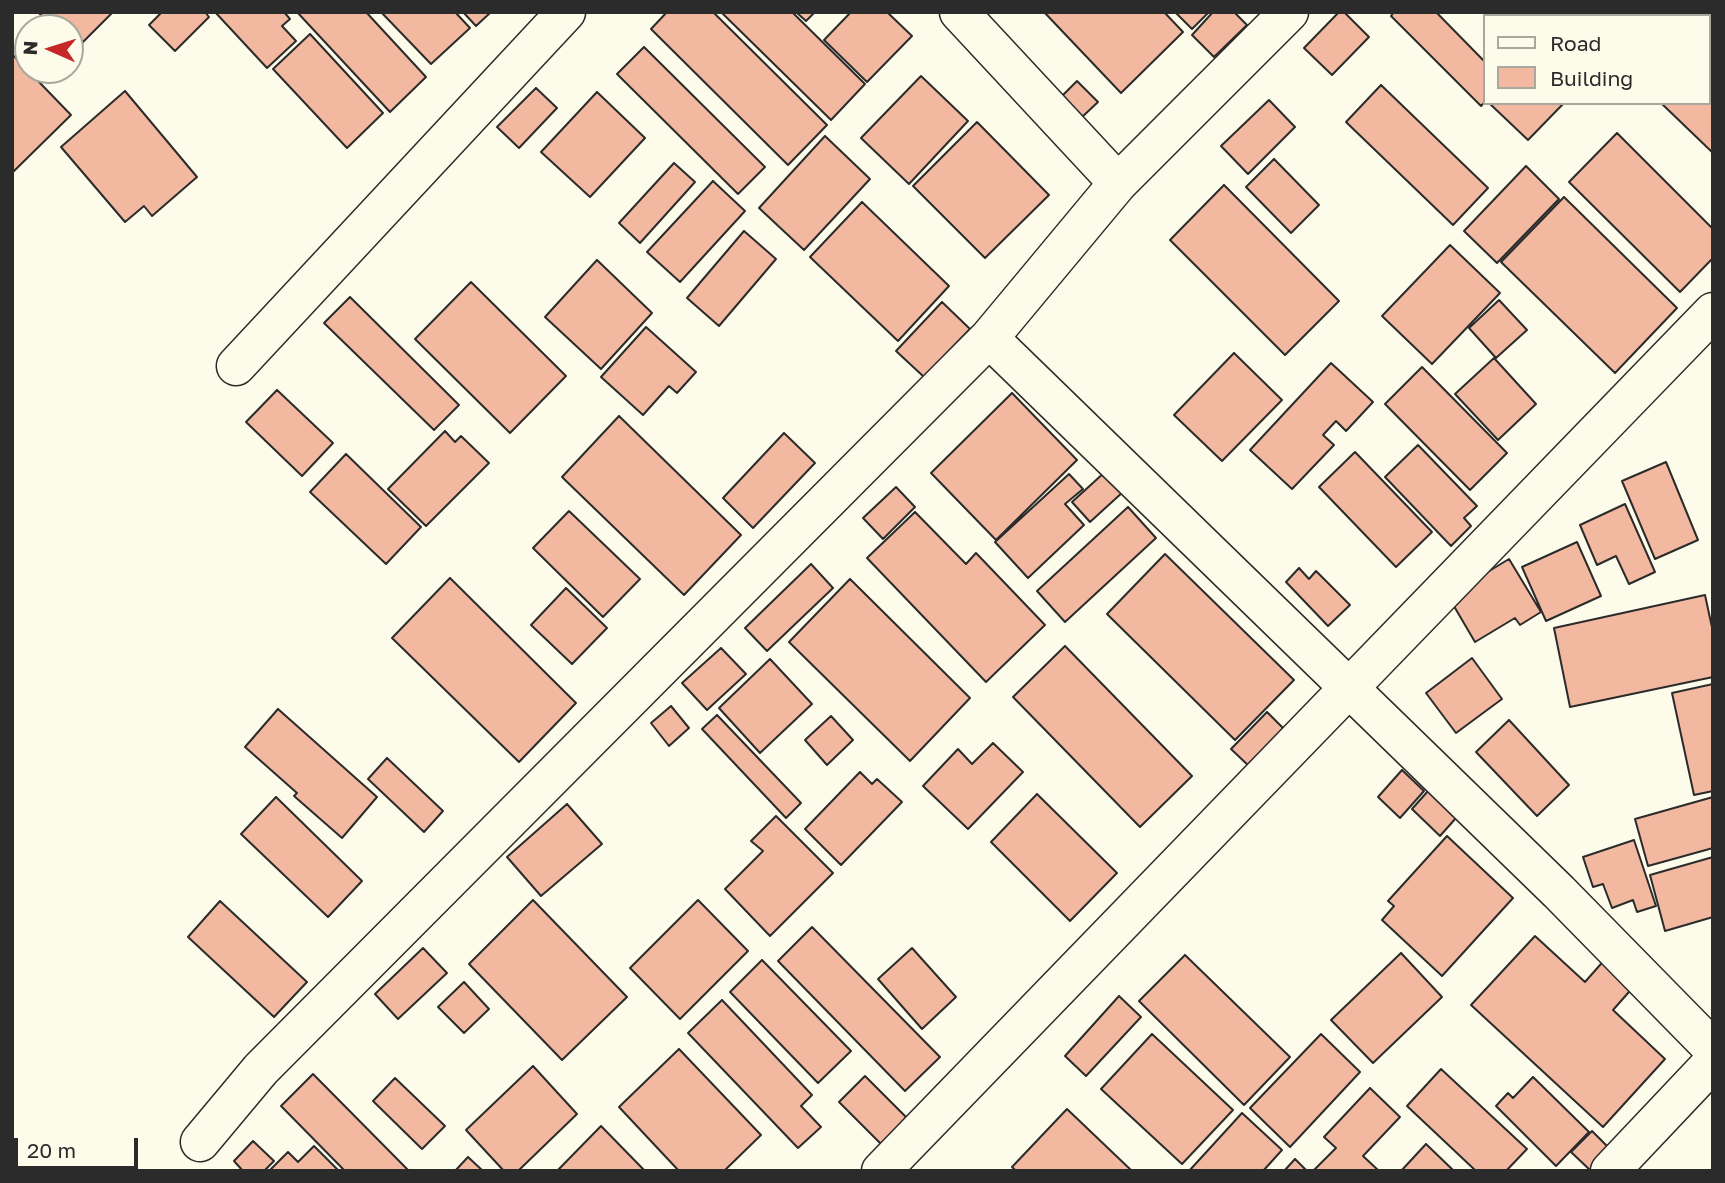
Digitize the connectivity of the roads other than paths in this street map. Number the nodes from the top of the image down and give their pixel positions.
1 (566, 12) edge
2 (959, 12) edge
3 (1289, 12) edge
4 (1118, 183) junction
5 (1713, 312) edge
6 (989, 338) junction
7 (236, 366) dead end
8 (1347, 688) junction
9 (1713, 1049) edge
10 (1713, 1062) edge
11 (200, 1142) dead end
12 (881, 1171) edge
13 (1610, 1171) edge

1 - 7 street
2 - 4 street
3 - 4 street
4 - 6 street
5 - 8 street
6 - 8 street
6 - 11 street
8 - 9 street
8 - 12 street
10 - 13 street

